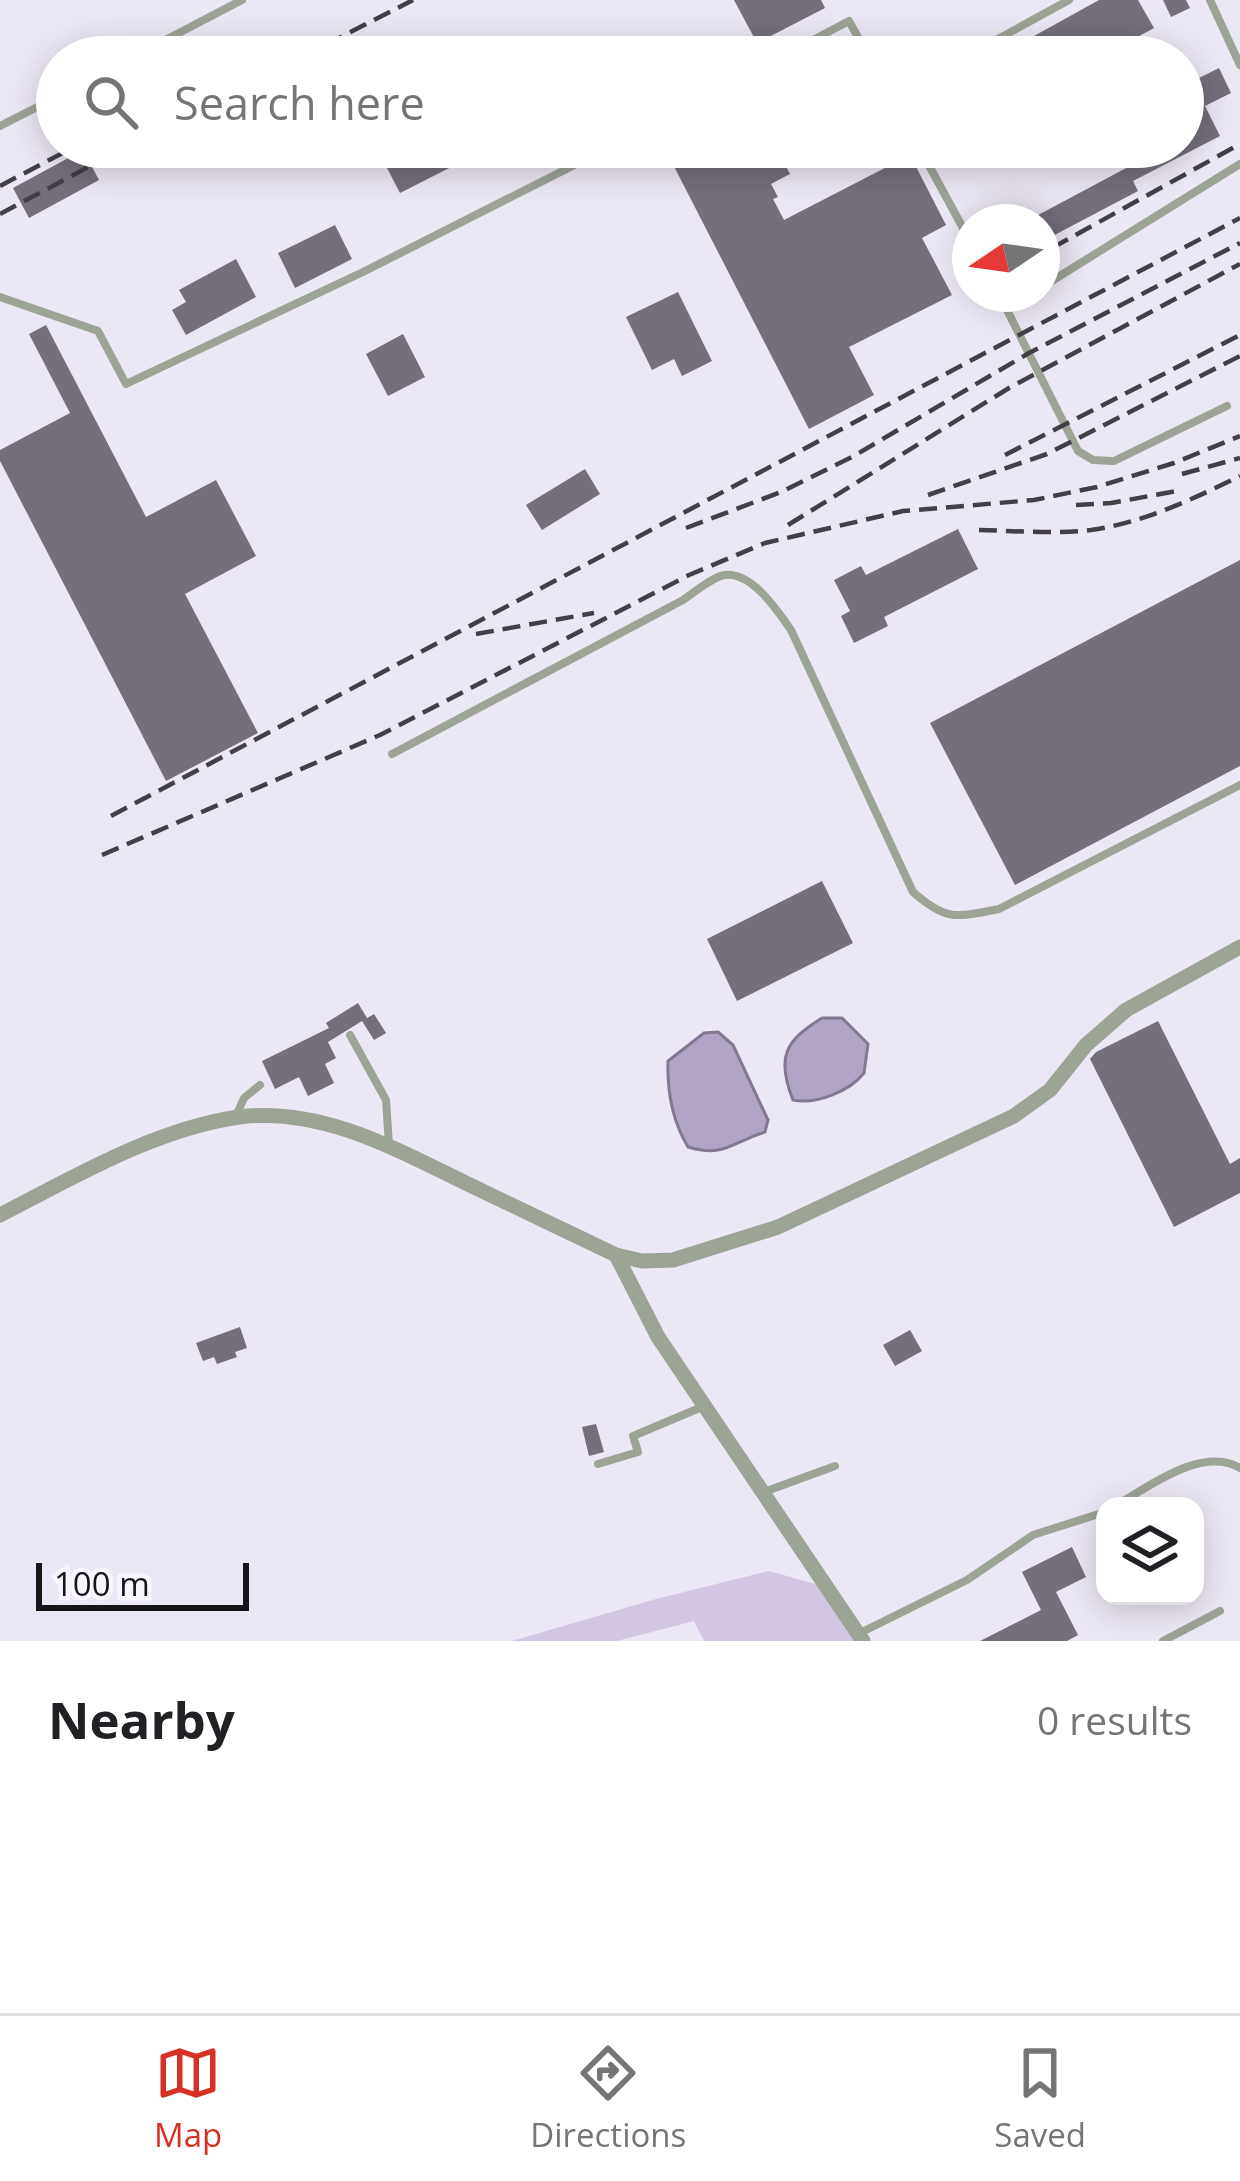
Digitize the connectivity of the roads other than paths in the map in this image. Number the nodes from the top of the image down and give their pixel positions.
1 (242, 0) edge
2 (1069, 0) edge
3 (1210, 0) edge
4 (173, 36) edge
5 (821, 36) edge
6 (857, 36) edge
7 (1003, 36) edge
8 (1240, 65) edge
9 (36, 108) edge
10 (0, 126) edge
11 (1240, 164) edge
12 (569, 168) edge
13 (931, 168) edge
14 (952, 207) edge
15 (1060, 276) edge
16 (0, 297) edge
17 (1008, 312) edge
18 (1226, 406) dead end
19 (392, 754) dead end
20 (1240, 785) edge
21 (1240, 946) edge
22 (350, 1035) dead end
23 (260, 1085) dead end
24 (236, 1118) junction
25 (389, 1146) junction
26 (0, 1215) edge
27 (616, 1255) junction
28 (704, 1407) junction
29 (598, 1464) dead end
30 (835, 1466) dead end
31 (1240, 1468) edge
32 (763, 1493) junction
33 (1131, 1497) edge
34 (1096, 1515) edge
35 (1220, 1611) dead end
36 (861, 1637) edge
37 (1163, 1641) edge

1 - 4 lane
2 - 7 lane
3 - 8 lane
5 - 6 lane
9 - 10 lane
11 - 15 lane
12 - 16 lane
13 - 14 lane
17 - 18 lane
19 - 20 lane
21 - 27 street
22 - 25 lane
23 - 24 lane
24 - 25 street
24 - 26 street
25 - 27 street
27 - 28 street
28 - 29 lane
28 - 32 street
30 - 32 lane
31 - 33 lane
32 - 36 street
34 - 36 lane
35 - 37 lane

